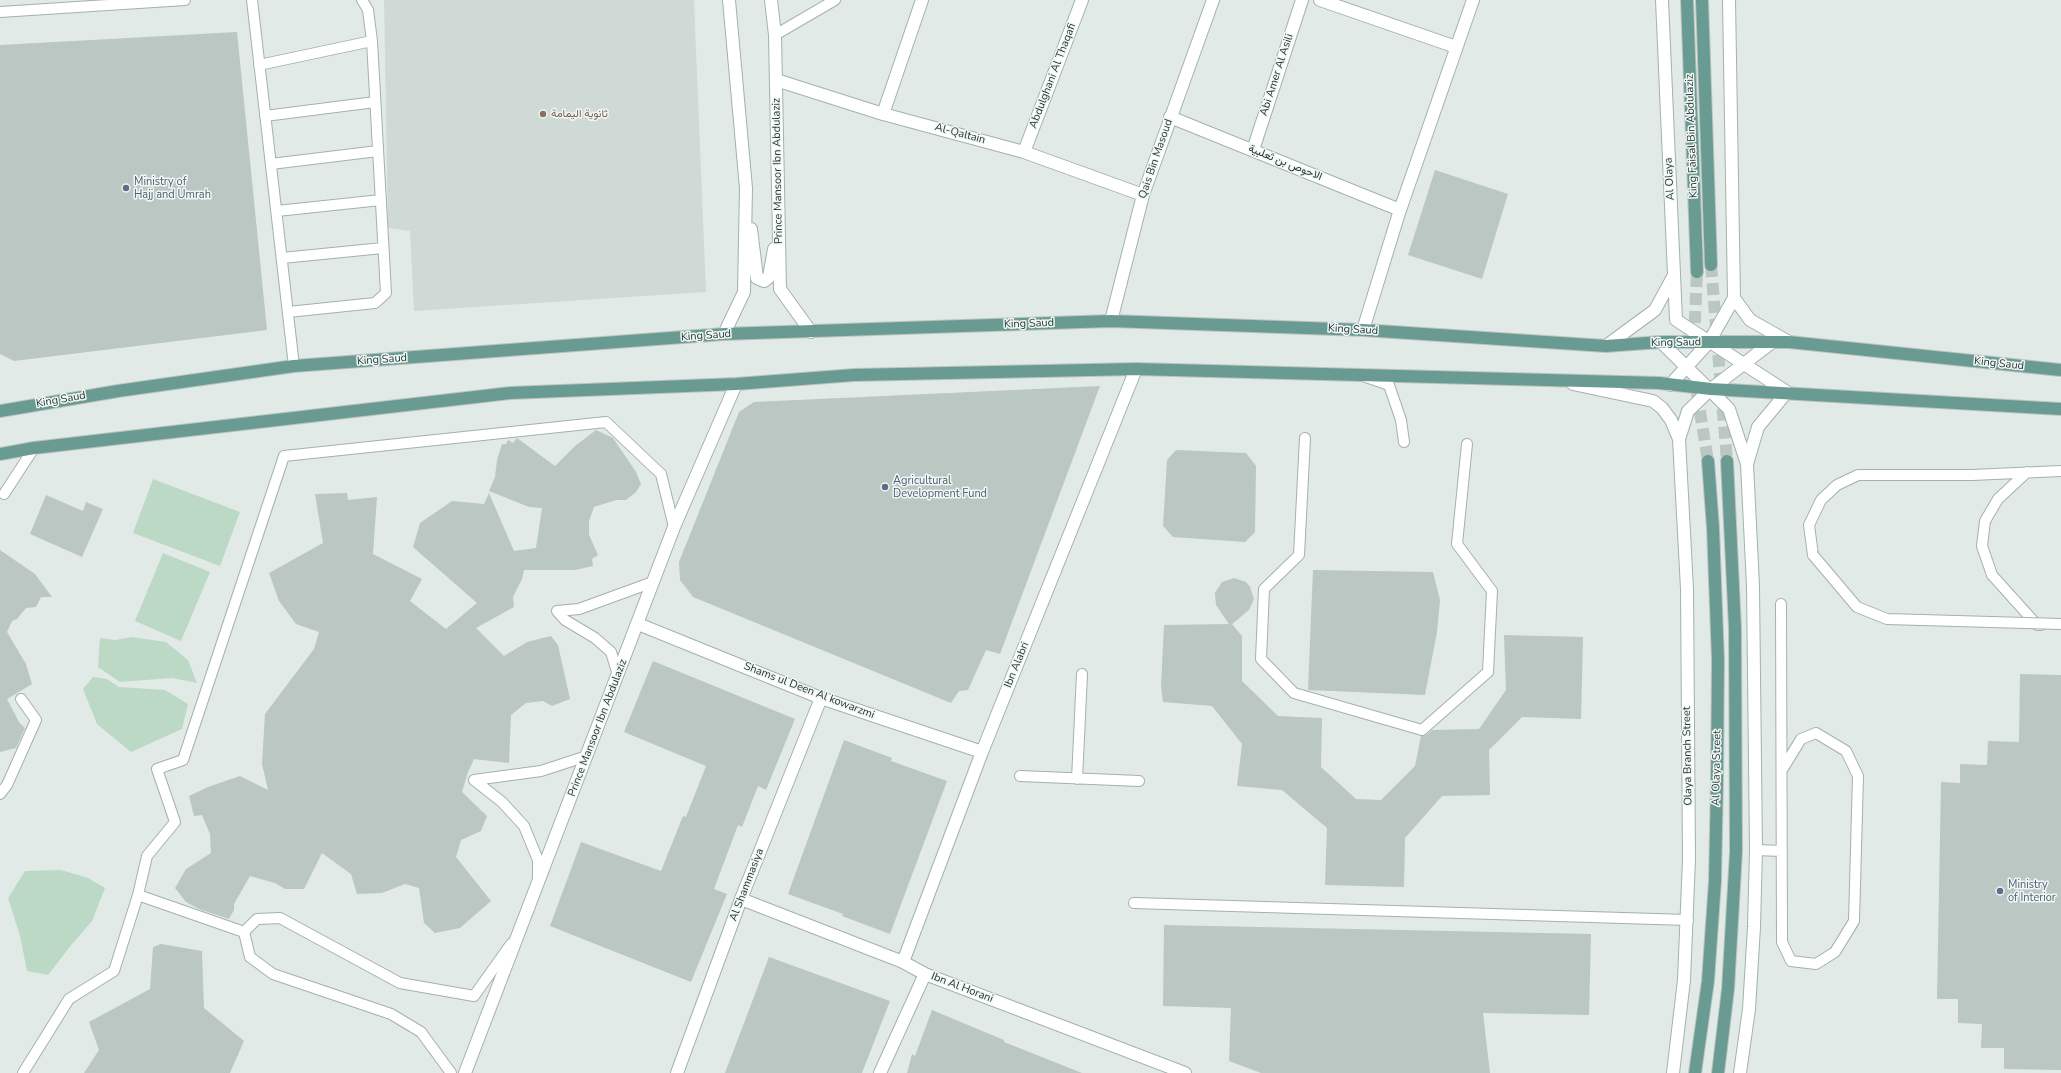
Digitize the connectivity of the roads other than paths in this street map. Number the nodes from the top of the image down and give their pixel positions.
1 (185, 0) edge
2 (252, 0) edge
3 (362, 0) edge
4 (729, 0) edge
5 (771, 0) edge
6 (835, 0) edge
7 (922, 0) edge
8 (1082, 0) edge
9 (1213, 0) edge
10 (1302, 0) edge
11 (1320, 0) edge
12 (1473, 0) edge
13 (1662, 0) edge
14 (1687, 0) edge
15 (1702, 0) edge
16 (1729, 0) edge
17 (0, 12) edge
18 (775, 35) junction
19 (372, 41) junction
20 (1456, 47) junction
21 (259, 65) junction
22 (776, 80) junction
23 (375, 102) junction
24 (883, 114) junction
25 (265, 116) junction
26 (1170, 117) junction
27 (1253, 150) junction
28 (378, 151) junction
29 (1024, 152) junction
30 (271, 164) junction
31 (746, 188) junction
32 (1143, 195) junction
33 (381, 200) junction
34 (1400, 210) junction
35 (276, 211) junction
36 (779, 217) junction
37 (383, 248) junction
38 (282, 258) junction
39 (1711, 265) tunnel mouth
40 (1697, 272) tunnel mouth
41 (1674, 275) junction
42 (1734, 298) junction
43 (288, 312) junction
44 (1110, 320) junction
45 (1363, 330) junction
46 (811, 332) junction
47 (724, 334) junction
48 (1661, 342) junction
49 (1709, 342) junction
50 (1789, 342) junction
51 (1771, 343) junction
52 (1606, 346) junction
53 (1743, 364) junction
54 (294, 366) junction
55 (1687, 366) junction
56 (1136, 369) junction
57 (2061, 370) edge
58 (1360, 375) junction
59 (1558, 381) junction
60 (736, 384) junction
61 (1670, 385) junction
62 (1711, 389) junction
63 (1786, 392) junction
64 (2061, 409) edge
65 (0, 411) edge
66 (1305, 438) dead end
67 (1679, 439) junction
68 (1404, 442) dead end
69 (1467, 444) dead end
70 (34, 448) junction
71 (0, 454) edge
72 (1727, 461) tunnel mouth
73 (1708, 462) tunnel mouth
74 (1747, 464) junction
75 (2061, 471) edge
76 (2026, 472) junction
77 (4, 494) dead end
78 (674, 527) junction
79 (654, 582) junction
80 (1781, 604) dead end
81 (638, 624) junction
82 (2061, 625) edge
83 (1082, 674) dead end
84 (618, 675) junction
85 (821, 698) junction
86 (21, 699) dead end
87 (982, 752) junction
88 (588, 756) junction
89 (1782, 770) junction
90 (1020, 776) dead end
91 (1076, 779) junction
92 (1139, 781) dead end
93 (0, 794) edge
94 (1756, 850) junction
95 (1782, 851) junction
96 (538, 885) junction
97 (138, 895) junction
98 (741, 899) junction
99 (1134, 903) dead end
100 (1688, 920) junction
101 (244, 932) junction
102 (520, 932) junction
103 (902, 962) junction
104 (925, 974) junction
105 (23, 1073) edge
106 (451, 1073) edge
107 (465, 1073) edge
108 (677, 1073) edge
109 (880, 1073) edge
110 (1185, 1073) edge
111 (1673, 1073) edge
112 (1695, 1073) edge
113 (1718, 1073) edge
114 (1740, 1073) edge

1 - 17 lane
2 - 21 lane
3 - 19 lane
4 - 31 street
5 - 18 street, Prince Mansoor Ibn Abdulaziz
6 - 18 lane
7 - 24 street
8 - 29 street, Abdulghani Al Thaqafi
9 - 26 street, Qais Bin Masoud
10 - 27 street, Abi Amer Al Asili
11 - 20 street
12 - 20 street
13 - 41 street, Al Olaya
14 - 40 main road, King Faisal Bin Abdulaziz
15 - 39 main road, King Faisal Bin Abdulaziz
16 - 42 street
18 - 22 street, Prince Mansoor Ibn Abdulaziz
19 - 21 lane
19 - 23 lane
20 - 34 street
21 - 25 lane
22 - 24 street, Al-Qaltain
22 - 36 street, Prince Mansoor Ibn Abdulaziz
23 - 25 lane
23 - 28 lane
24 - 29 street, Al-Qaltain
25 - 30 lane
26 - 27 street, الاحوص بن ثعلبية
26 - 32 street, Qais Bin Masoud
27 - 34 street, الاحوص بن ثعلبية
28 - 30 lane
28 - 33 lane
29 - 32 street, Al-Qaltain
30 - 35 lane
31 - 36 street
31 - 47 street
32 - 44 street, Qais Bin Masoud
33 - 35 lane
33 - 37 lane
34 - 45 street
35 - 38 lane
36 - 46 street, Prince Mansoor Ibn Abdulaziz
37 - 38 lane
37 - 43 lane
38 - 43 lane
41 - 49 street, Al Olaya
41 - 52 street
42 - 49 street
42 - 50 street
43 - 54 lane
44 - 45 main road, King Saud
44 - 46 main road, King Saud
45 - 52 main road, King Saud
46 - 47 main road, King Saud
47 - 54 main road, King Saud
48 - 49 main road, King Saud
48 - 52 main road, King Saud
48 - 55 street
49 - 51 main road, King Saud
49 - 53 street, Al Olaya
49 - 55 street
50 - 51 main road, King Saud
50 - 57 main road, King Saud
51 - 53 street, Olaya Branch Street
53 - 62 street, Olaya Branch Street
53 - 63 street, Al Olaya
54 - 65 main road, King Saud
55 - 61 street
55 - 62 street
56 - 58 main road
56 - 60 main road
56 - 87 street, Ibn Alabri
58 - 59 main road
58 - 68 lane
59 - 61 main road
59 - 67 street, Olaya Branch Street
60 - 70 main road
60 - 78 street, Prince Mansoor Ibn Abdulaziz
61 - 62 main road
62 - 63 main road
62 - 67 street, Olaya Branch Street
62 - 74 street
63 - 64 main road
63 - 74 street
66 - 69 lane
67 - 100 street, Olaya Branch Street
70 - 71 main road
70 - 77 lane
72 - 113 main road, Al Olaya Street
73 - 112 main road, Al Olaya Street
74 - 94 street
75 - 76 lane
76 - 82 lane
76 - 82 lane, bridge
78 - 79 street, Prince Mansoor Ibn Abdulaziz
78 - 97 lane
79 - 81 street, Prince Mansoor Ibn Abdulaziz
79 - 84 lane
80 - 89 lane
81 - 84 street, Prince Mansoor Ibn Abdulaziz
81 - 85 street, Shams ul Deen Al kowarzmi
83 - 91 lane
84 - 88 street, Prince Mansoor Ibn Abdulaziz
85 - 87 street, Shams ul Deen Al kowarzmi
85 - 98 street, Al Shammasiya
86 - 93 lane
87 - 103 street, Ibn Alabri
88 - 96 street, Prince Mansoor Ibn Abdulaziz
88 - 96 lane
89 - 95 lane
89 - 95 lane
90 - 91 lane
91 - 92 lane
94 - 95 lane
94 - 114 street
96 - 102 street, Prince Mansoor Ibn Abdulaziz
97 - 101 lane
97 - 105 lane
98 - 103 street, Ibn Al Horani
98 - 108 street, Al Shammasiya
99 - 100 lane
100 - 111 street, Olaya Branch Street
101 - 102 lane
101 - 106 lane
102 - 107 street, Prince Mansoor Ibn Abdulaziz
103 - 104 street, Ibn Al Horani
104 - 109 street
104 - 110 street, Ibn Al Horani

